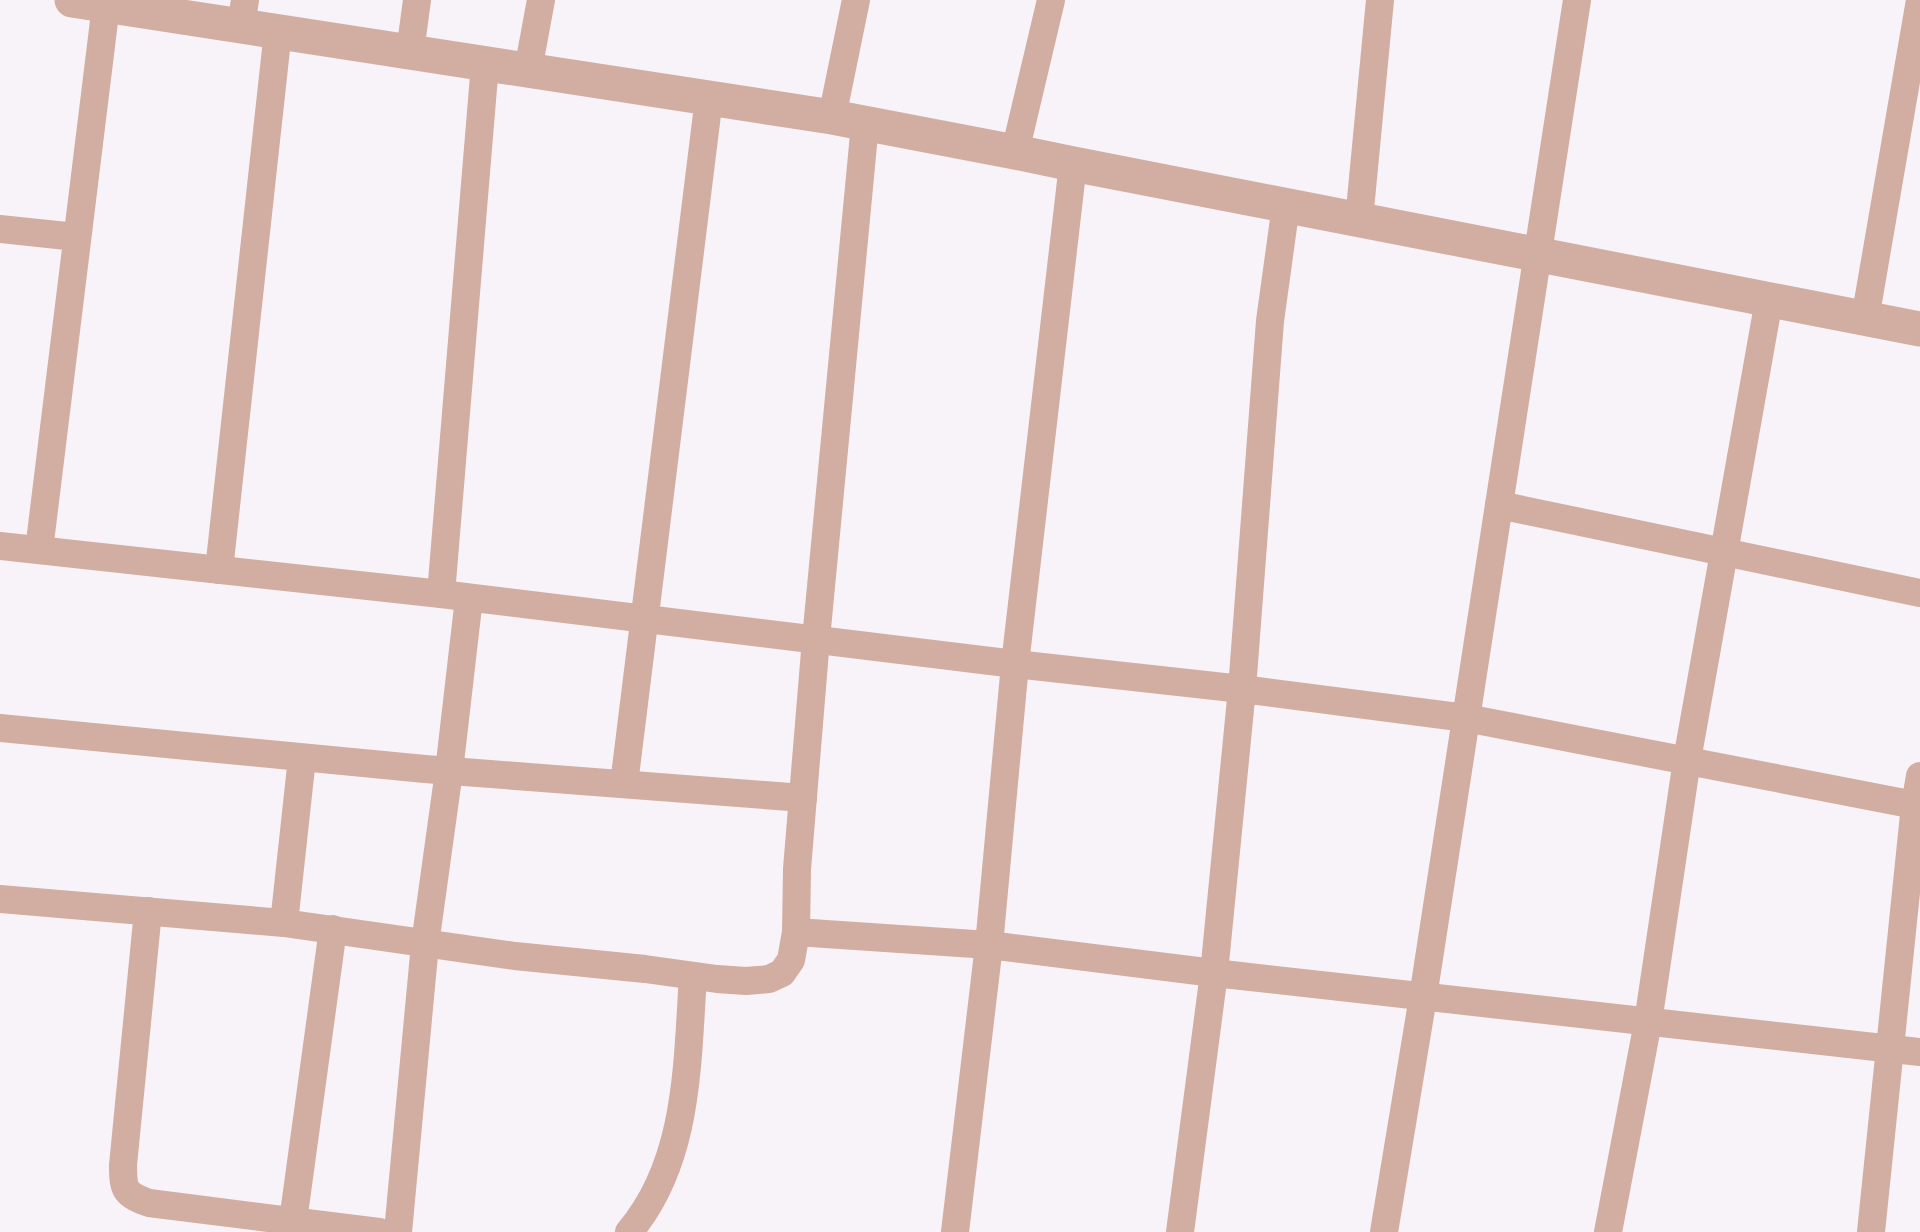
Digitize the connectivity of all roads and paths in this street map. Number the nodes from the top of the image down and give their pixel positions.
1 (72, 0) edge
2 (417, 0) edge
3 (541, 0) edge
4 (856, 0) edge
5 (1051, 0) edge
6 (1380, 0) edge
7 (1577, 0) edge
8 (1920, 0) edge
9 (106, 5) junction
10 (243, 13) edge
11 (278, 31) junction
12 (410, 52) junction
13 (485, 64) junction
14 (528, 71) junction
15 (709, 98) junction
16 (832, 117) junction
17 (865, 124) junction
18 (1016, 152) junction
19 (1073, 164) junction
20 (1286, 205) junction
21 (1359, 220) junction
22 (0, 229) edge
23 (76, 237) junction
24 (1538, 256) junction
25 (1769, 300) junction
26 (1865, 319) junction
27 (1920, 330) edge
28 (1499, 505) junction
29 (0, 546) edge
30 (39, 550) junction
31 (1724, 553) junction
32 (219, 570) junction
33 (1920, 593) edge
34 (440, 594) junction
35 (469, 598) junction
36 (645, 618) junction
37 (816, 639) junction
38 (1016, 664) junction
39 (1242, 689) junction
40 (1466, 718) junction
41 (0, 728) edge
42 (302, 758) junction
43 (1687, 760) junction
44 (449, 771) junction
45 (1920, 776) edge
46 (624, 783) junction
47 (803, 797) junction
48 (1918, 805) edge
49 (0, 899) edge
50 (148, 911) junction
51 (284, 923) junction
52 (333, 929) junction
53 (796, 932) junction
54 (425, 944) junction
55 (989, 945) junction
56 (1214, 973) junction
57 (693, 976) junction
58 (1423, 997) junction
59 (1648, 1022) junction
60 (1889, 1049) junction
61 (1920, 1052) edge
62 (280, 1224) edge
63 (379, 1232) edge
64 (398, 1232) edge
65 (629, 1232) edge
66 (955, 1232) edge
67 (1180, 1232) edge
68 (1384, 1232) edge
69 (1608, 1232) edge
70 (1871, 1232) edge

1 - 9 street
2 - 12 street
3 - 14 street
4 - 16 street
5 - 18 street
6 - 21 street
7 - 24 street
8 - 26 street
9 - 10 street
9 - 23 street
10 - 11 street
11 - 12 street
11 - 32 street
12 - 13 street
13 - 14 street
13 - 34 street
14 - 15 street
15 - 16 street
15 - 36 street
16 - 17 street
17 - 18 street
17 - 37 street
18 - 19 street
19 - 20 street
19 - 38 street
20 - 21 street
20 - 39 street
21 - 24 street
22 - 23 street
23 - 30 street
24 - 25 street
24 - 28 street
25 - 26 street
25 - 31 street
26 - 27 street
28 - 31 street
28 - 40 street
29 - 30 street
30 - 32 street
31 - 33 street
31 - 43 street
32 - 34 street
34 - 35 street
35 - 36 street
35 - 44 street
36 - 37 street
36 - 46 street
37 - 38 street
37 - 47 street
38 - 39 street
38 - 55 street
39 - 40 street
39 - 56 street
40 - 43 street
40 - 58 street
41 - 42 street
42 - 44 street
42 - 51 street
43 - 48 street
43 - 59 street
44 - 46 street
44 - 54 street
45 - 48 street
46 - 47 street
47 - 53 street
48 - 60 street
49 - 50 street
50 - 51 street
50 - 62 street
51 - 52 street
52 - 54 street
52 - 62 street
53 - 55 street
53 - 57 street
54 - 57 street
54 - 64 street
55 - 56 street
55 - 66 street
56 - 58 street
56 - 67 street
57 - 65 street
58 - 59 street
58 - 68 street
59 - 60 street
59 - 69 street
60 - 61 street
60 - 70 street
62 - 63 street

